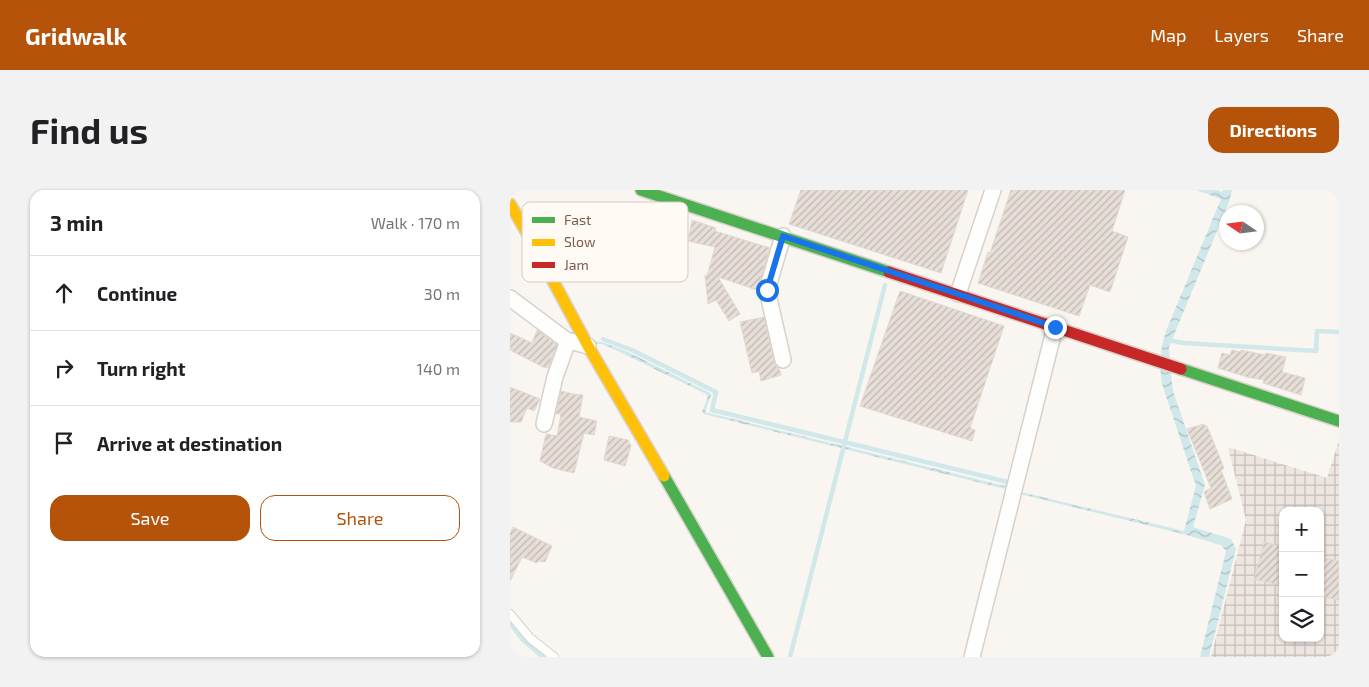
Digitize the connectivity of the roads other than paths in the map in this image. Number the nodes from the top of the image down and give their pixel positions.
1 (641, 190) edge
2 (993, 190) edge
3 (678, 202) edge
4 (510, 204) edge
5 (688, 205) edge
6 (522, 224) edge
7 (783, 236) junction
8 (554, 282) edge
9 (958, 294) junction
10 (510, 298) edge
11 (1055, 327) junction
12 (568, 341) junction
13 (588, 346) junction
14 (783, 360) dead end
15 (1339, 421) edge
16 (544, 424) dead end
17 (510, 614) edge
18 (554, 657) edge
19 (768, 657) edge
20 (972, 657) edge

1 - 3 street
2 - 9 street
4 - 6 street
5 - 7 street
7 - 9 street
7 - 14 street
8 - 13 street
9 - 11 street
10 - 12 street
11 - 15 street
11 - 20 street
12 - 13 street
12 - 16 street
13 - 19 street
17 - 18 lane

